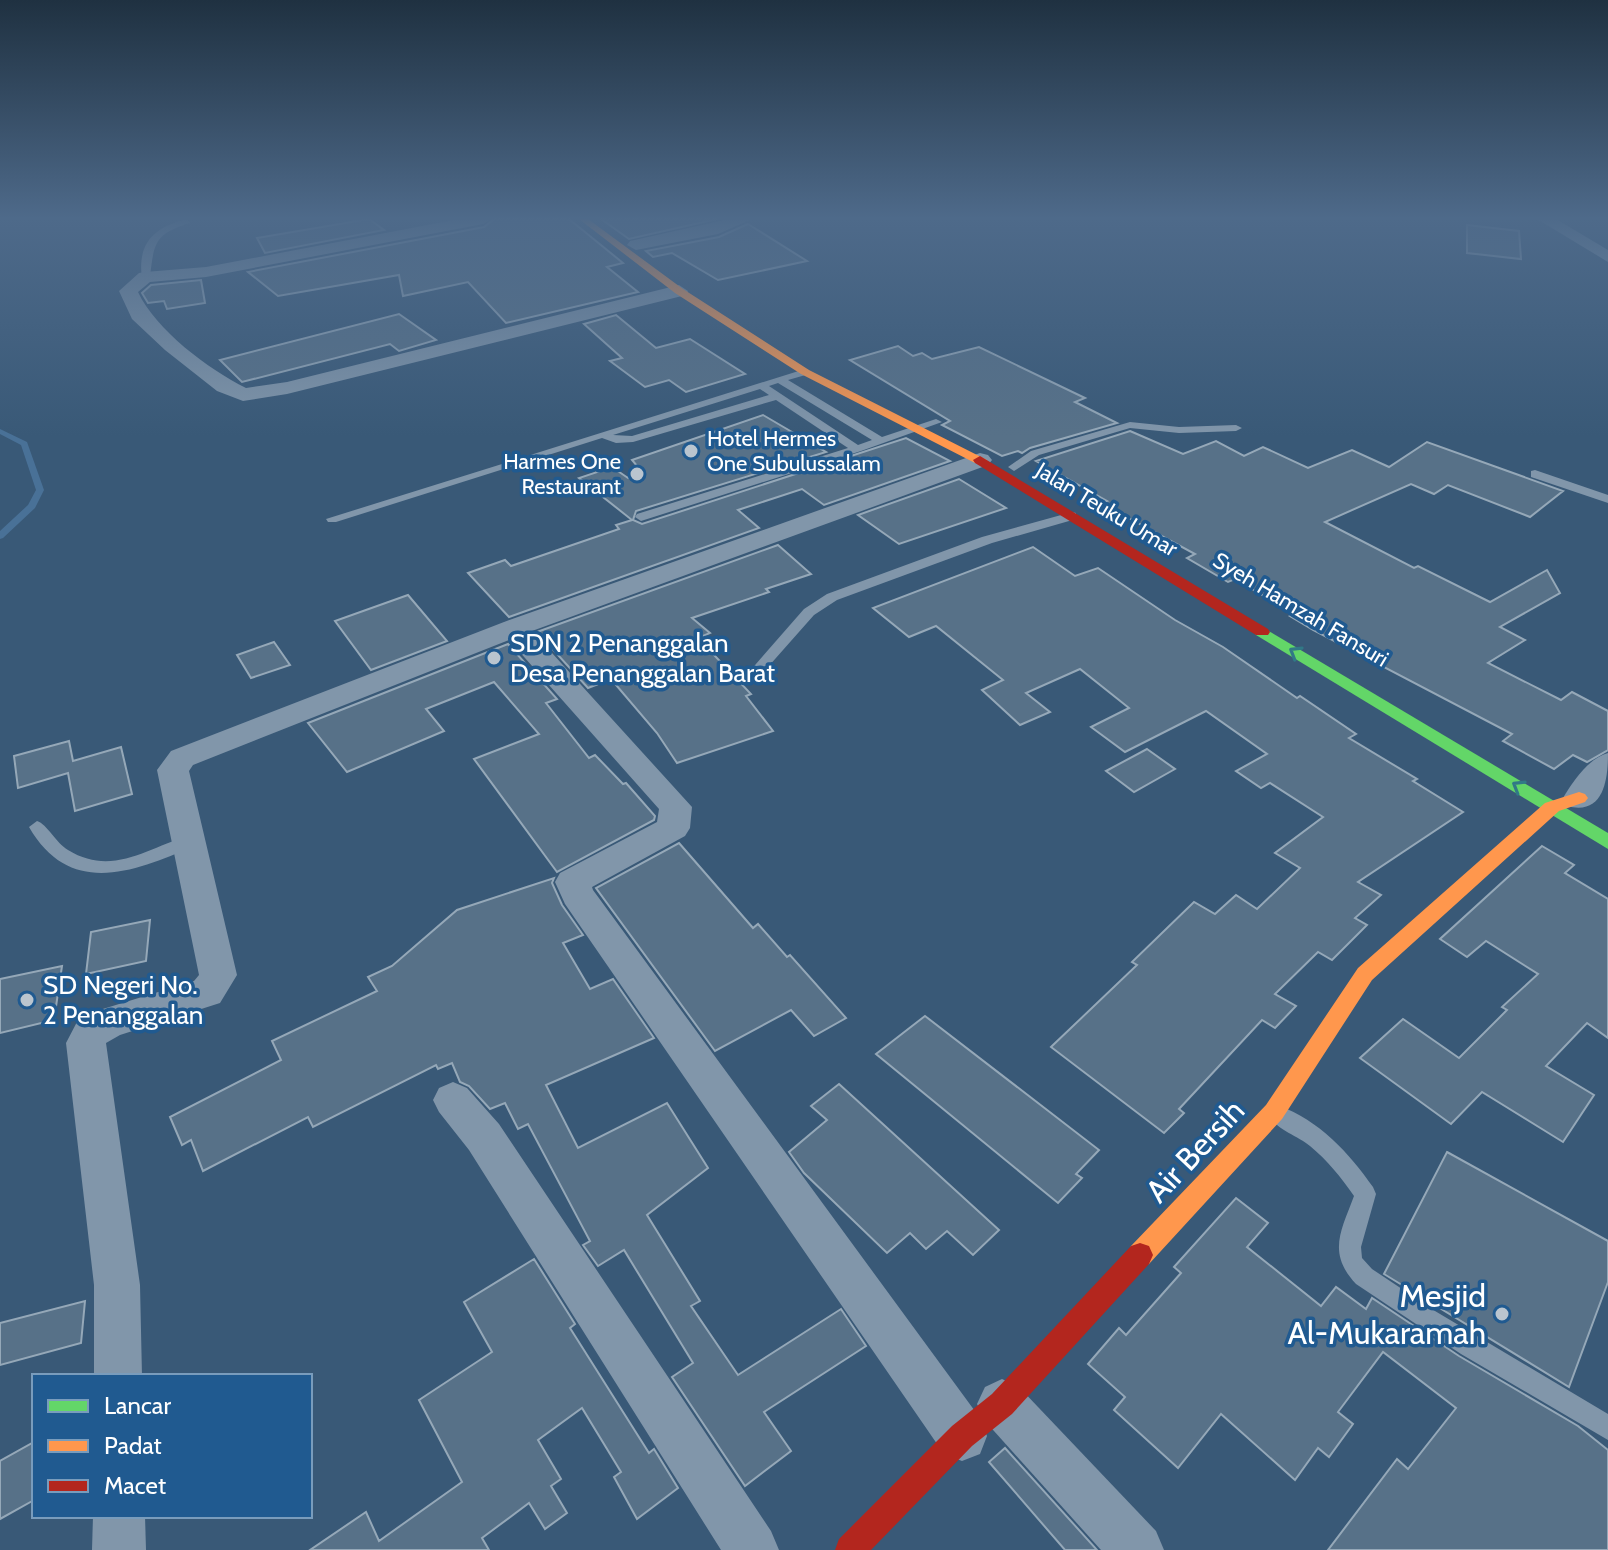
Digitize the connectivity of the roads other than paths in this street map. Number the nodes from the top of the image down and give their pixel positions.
1 (128, 291) edge
2 (678, 291) edge
3 (679, 291) edge
4 (702, 291) edge
5 (805, 372) junction
6 (780, 380) junction
7 (761, 385) junction
8 (777, 396) junction
9 (936, 422) junction
10 (917, 428) junction
11 (1236, 428) dead end
12 (604, 435) junction
13 (881, 441) junction
14 (857, 449) junction
15 (980, 460) junction
16 (1014, 467) junction
17 (1535, 474) dead end
18 (1608, 499) edge
19 (1072, 516) junction
20 (641, 517) dead end
21 (332, 519) dead end
22 (514, 628) junction
23 (756, 672) dead end
24 (1473, 738) dead end
25 (1608, 763) edge
26 (1571, 799) junction
27 (37, 827) dead end
28 (188, 842) junction
29 (1608, 842) edge
30 (453, 1100) dead end
31 (1274, 1112) junction
32 (118, 1374) edge
33 (1002, 1404) junction
34 (1608, 1428) edge
35 (962, 1436) junction
36 (119, 1518) edge
37 (119, 1550) edge
38 (752, 1550) edge
39 (850, 1550) edge
40 (1137, 1550) edge

1 - 2 street
3 - 5 main road, Jalan Teuku Umar
4 - 9 main road, Syeh Hamzah Fansuri
5 - 6 lane
5 - 10 main road, Jalan Teuku Umar
6 - 7 lane
6 - 13 lane
7 - 8 lane
7 - 12 lane
8 - 12 lane
8 - 14 lane
9 - 10 lane
9 - 16 main road, Syeh Hamzah Fansuri
10 - 13 lane
10 - 15 main road, Jalan Teuku Umar
11 - 16 lane
12 - 21 lane
13 - 14 lane
14 - 20 lane
15 - 19 main road, Jalan Teuku Umar
15 - 22 street
16 - 24 main road, Syeh Hamzah Fansuri
17 - 18 lane
19 - 23 lane
26 -> 19 main road, Jalan Teuku Umar
22 - 28 street
22 - 35 street
25 - 26 street
26 - 29 main road, Jalan Teuku Umar
26 - 31 main road, Air Bersih
27 - 28 lane
28 - 32 street
30 - 38 street
31 - 33 main road, Air Bersih
31 - 34 lane
33 - 35 main road, Air Bersih
33 - 40 street
35 - 39 main road, Air Bersih
36 - 37 street

